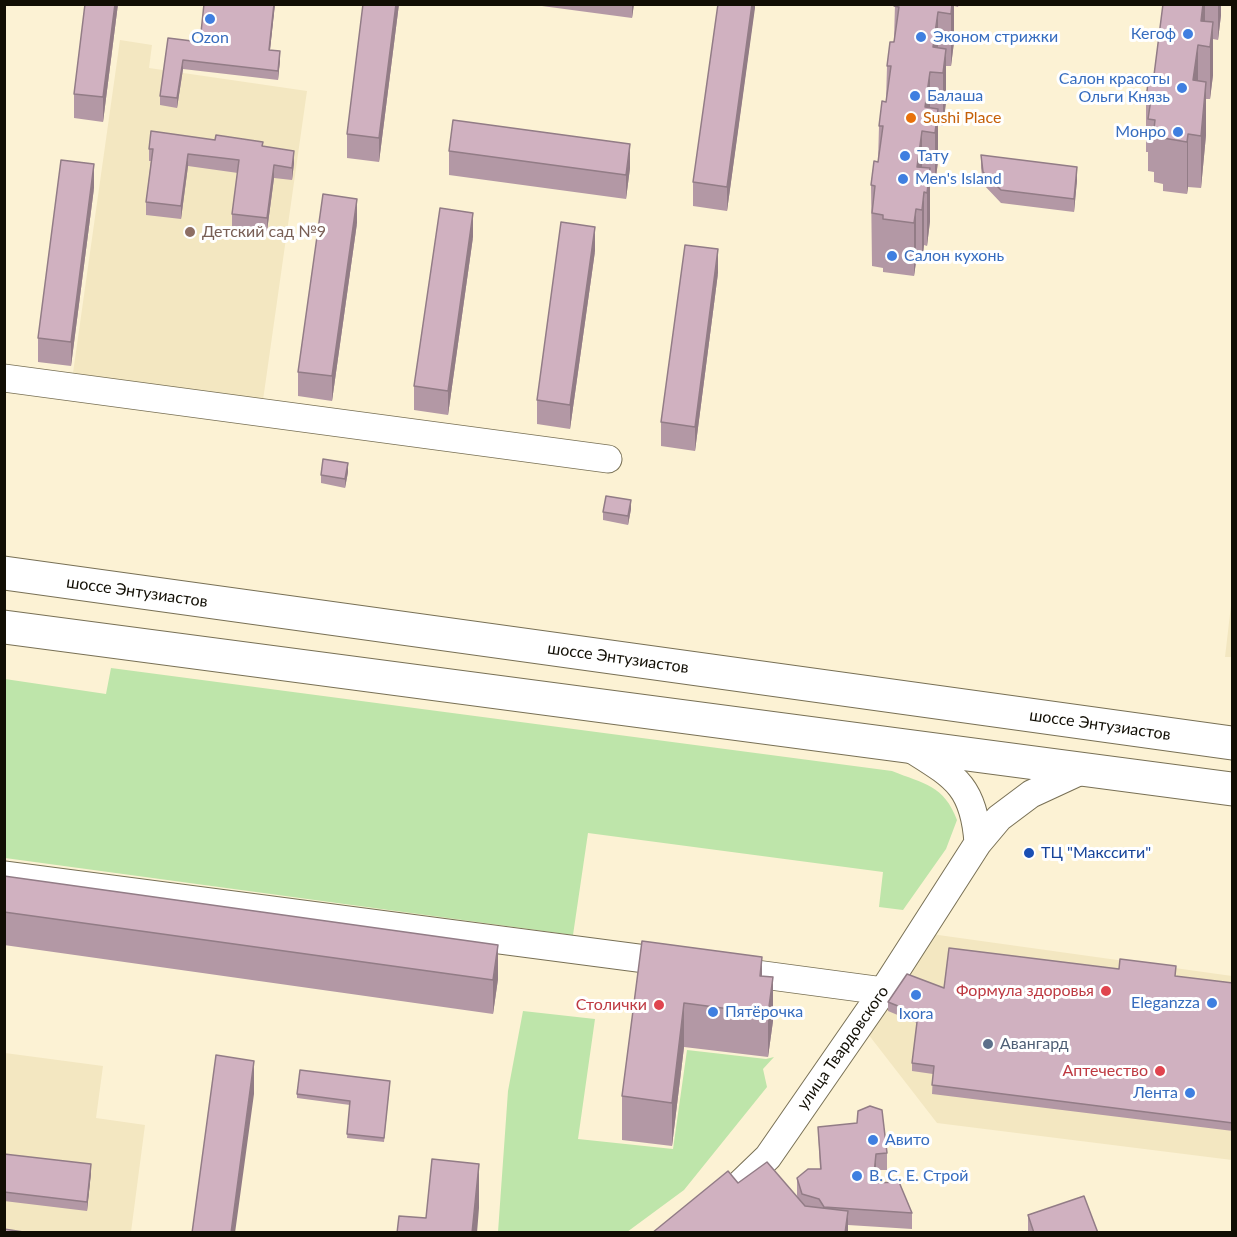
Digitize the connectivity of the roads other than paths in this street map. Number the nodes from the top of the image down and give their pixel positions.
1 (4, 378) edge
2 (608, 459) dead end
3 (4, 573) edge
4 (4, 627) edge
5 (902, 743) junction
6 (1233, 743) edge
7 (1085, 769) junction
8 (1233, 789) edge
9 (978, 843) junction
10 (4, 874) edge
11 (883, 991) junction
12 (684, 1233) edge

1 - 2 street
3 - 6 highway, шоссе Энтузиастов
4 - 5 highway
5 - 7 highway
5 - 9 street
7 - 8 highway
7 - 9 street, улица Твардовского
9 - 11 street, улица Твардовского
10 - 11 street
11 - 12 street, улица Твардовского

